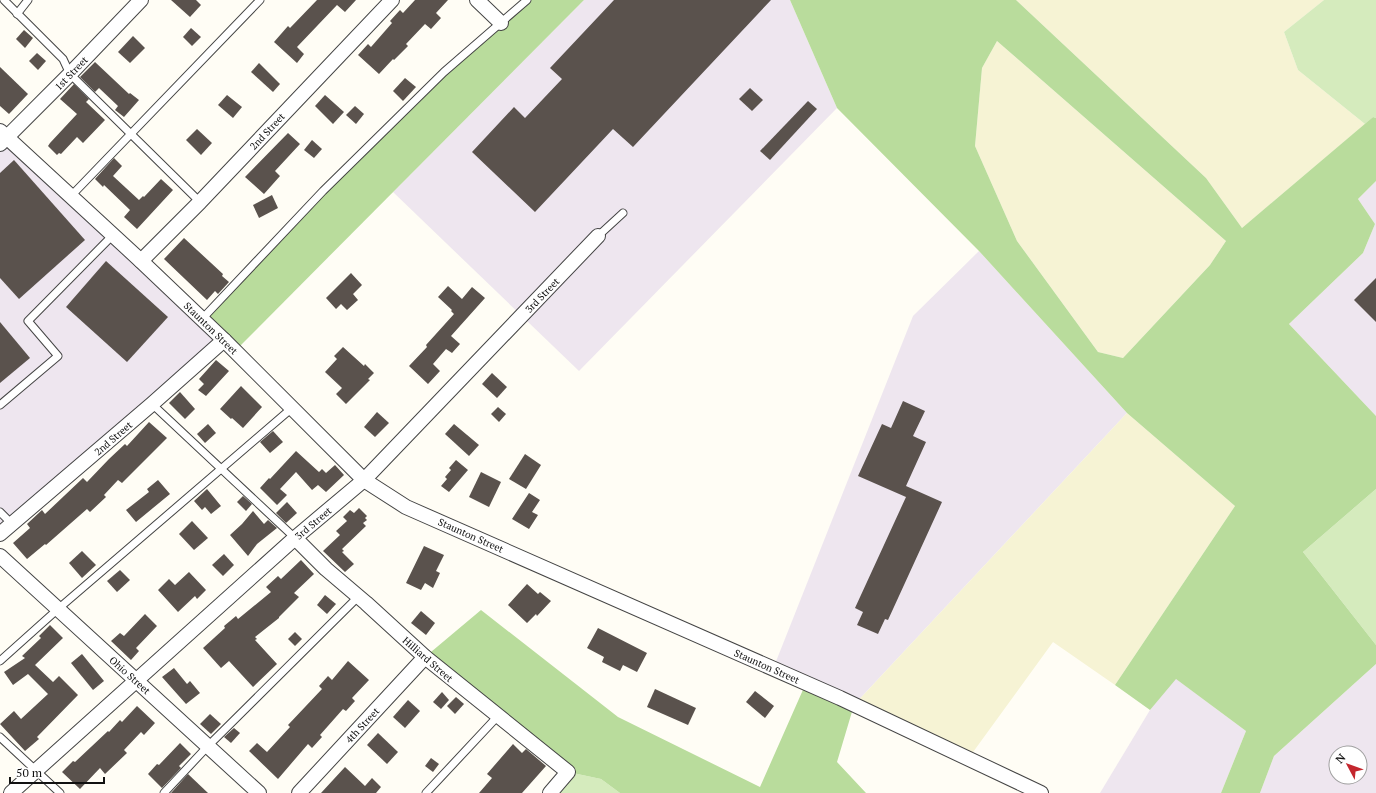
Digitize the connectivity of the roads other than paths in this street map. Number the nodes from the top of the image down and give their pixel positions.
1 (4, 0) edge
2 (28, 0) edge
3 (141, 0) edge
4 (260, 0) edge
5 (392, 0) edge
6 (477, 0) edge
7 (527, 0) edge
8 (17, 14) junction
9 (501, 23) junction
10 (70, 74) junction
11 (131, 134) junction
12 (2, 138) edge
13 (71, 196) junction
14 (200, 202) junction
15 (623, 212) dead end
16 (113, 235) junction
17 (598, 236) joint
18 (141, 261) junction
19 (202, 319) junction
20 (224, 340) junction
21 (152, 404) junction
22 (0, 405) edge
23 (292, 408) junction
24 (221, 469) junction
25 (364, 480) junction
26 (0, 512) edge
27 (12, 524) junction
28 (0, 534) edge
29 (295, 538) junction
30 (0, 556) edge
31 (359, 596) junction
32 (58, 609) junction
33 (425, 657) junction
34 (0, 661) edge
35 (137, 681) junction
36 (498, 716) junction
37 (0, 737) edge
38 (208, 746) junction
39 (36, 771) junction
40 (11, 793) edge
41 (60, 793) edge
42 (164, 793) edge
43 (259, 793) edge
44 (298, 793) edge
45 (426, 793) edge
46 (550, 793) edge
47 (1040, 793) edge

1 - 8 lane
2 - 8 lane
3 - 10 street, 1st Street
4 - 11 lane
5 - 14 street, 2nd Street
6 - 9 street
7 - 9 lane
8 - 10 lane
9 - 19 lane
10 - 11 lane
10 - 12 street, 1st Street
11 - 13 lane
11 - 14 lane
12 - 13 street, Staunton Street
13 - 16 street, Staunton Street
14 - 18 street, 2nd Street
15 - 17 lane
16 - 18 street, Staunton Street
16 - 22 lane
17 - 25 street, 3rd Street
18 - 19 street, Staunton Street
19 - 20 street, Staunton Street
20 - 21 street, 2nd Street
20 - 23 street, Staunton Street
21 - 24 lane
21 - 27 street, 2nd Street
23 - 24 lane
23 - 25 street, Staunton Street
24 - 29 lane
24 - 32 lane
25 - 29 street, 3rd Street
25 - 47 street, Staunton Street
26 - 27 lane
27 - 28 street, 2nd Street
29 - 31 street, Hilliard Street
29 - 35 street, 3rd Street
30 - 32 street, Ohio Street
31 - 33 street, Hilliard Street
31 - 38 lane
32 - 34 lane
32 - 35 street, Ohio Street
33 - 36 street, Hilliard Street
33 - 44 street, 4th Street
35 - 38 street, Ohio Street
35 - 39 street, 3rd Street
36 - 45 lane
36 - 46 street, Hilliard Street
37 - 39 lane
38 - 42 lane
38 - 43 street, Ohio Street
39 - 40 street, 3rd Street
39 - 41 lane

